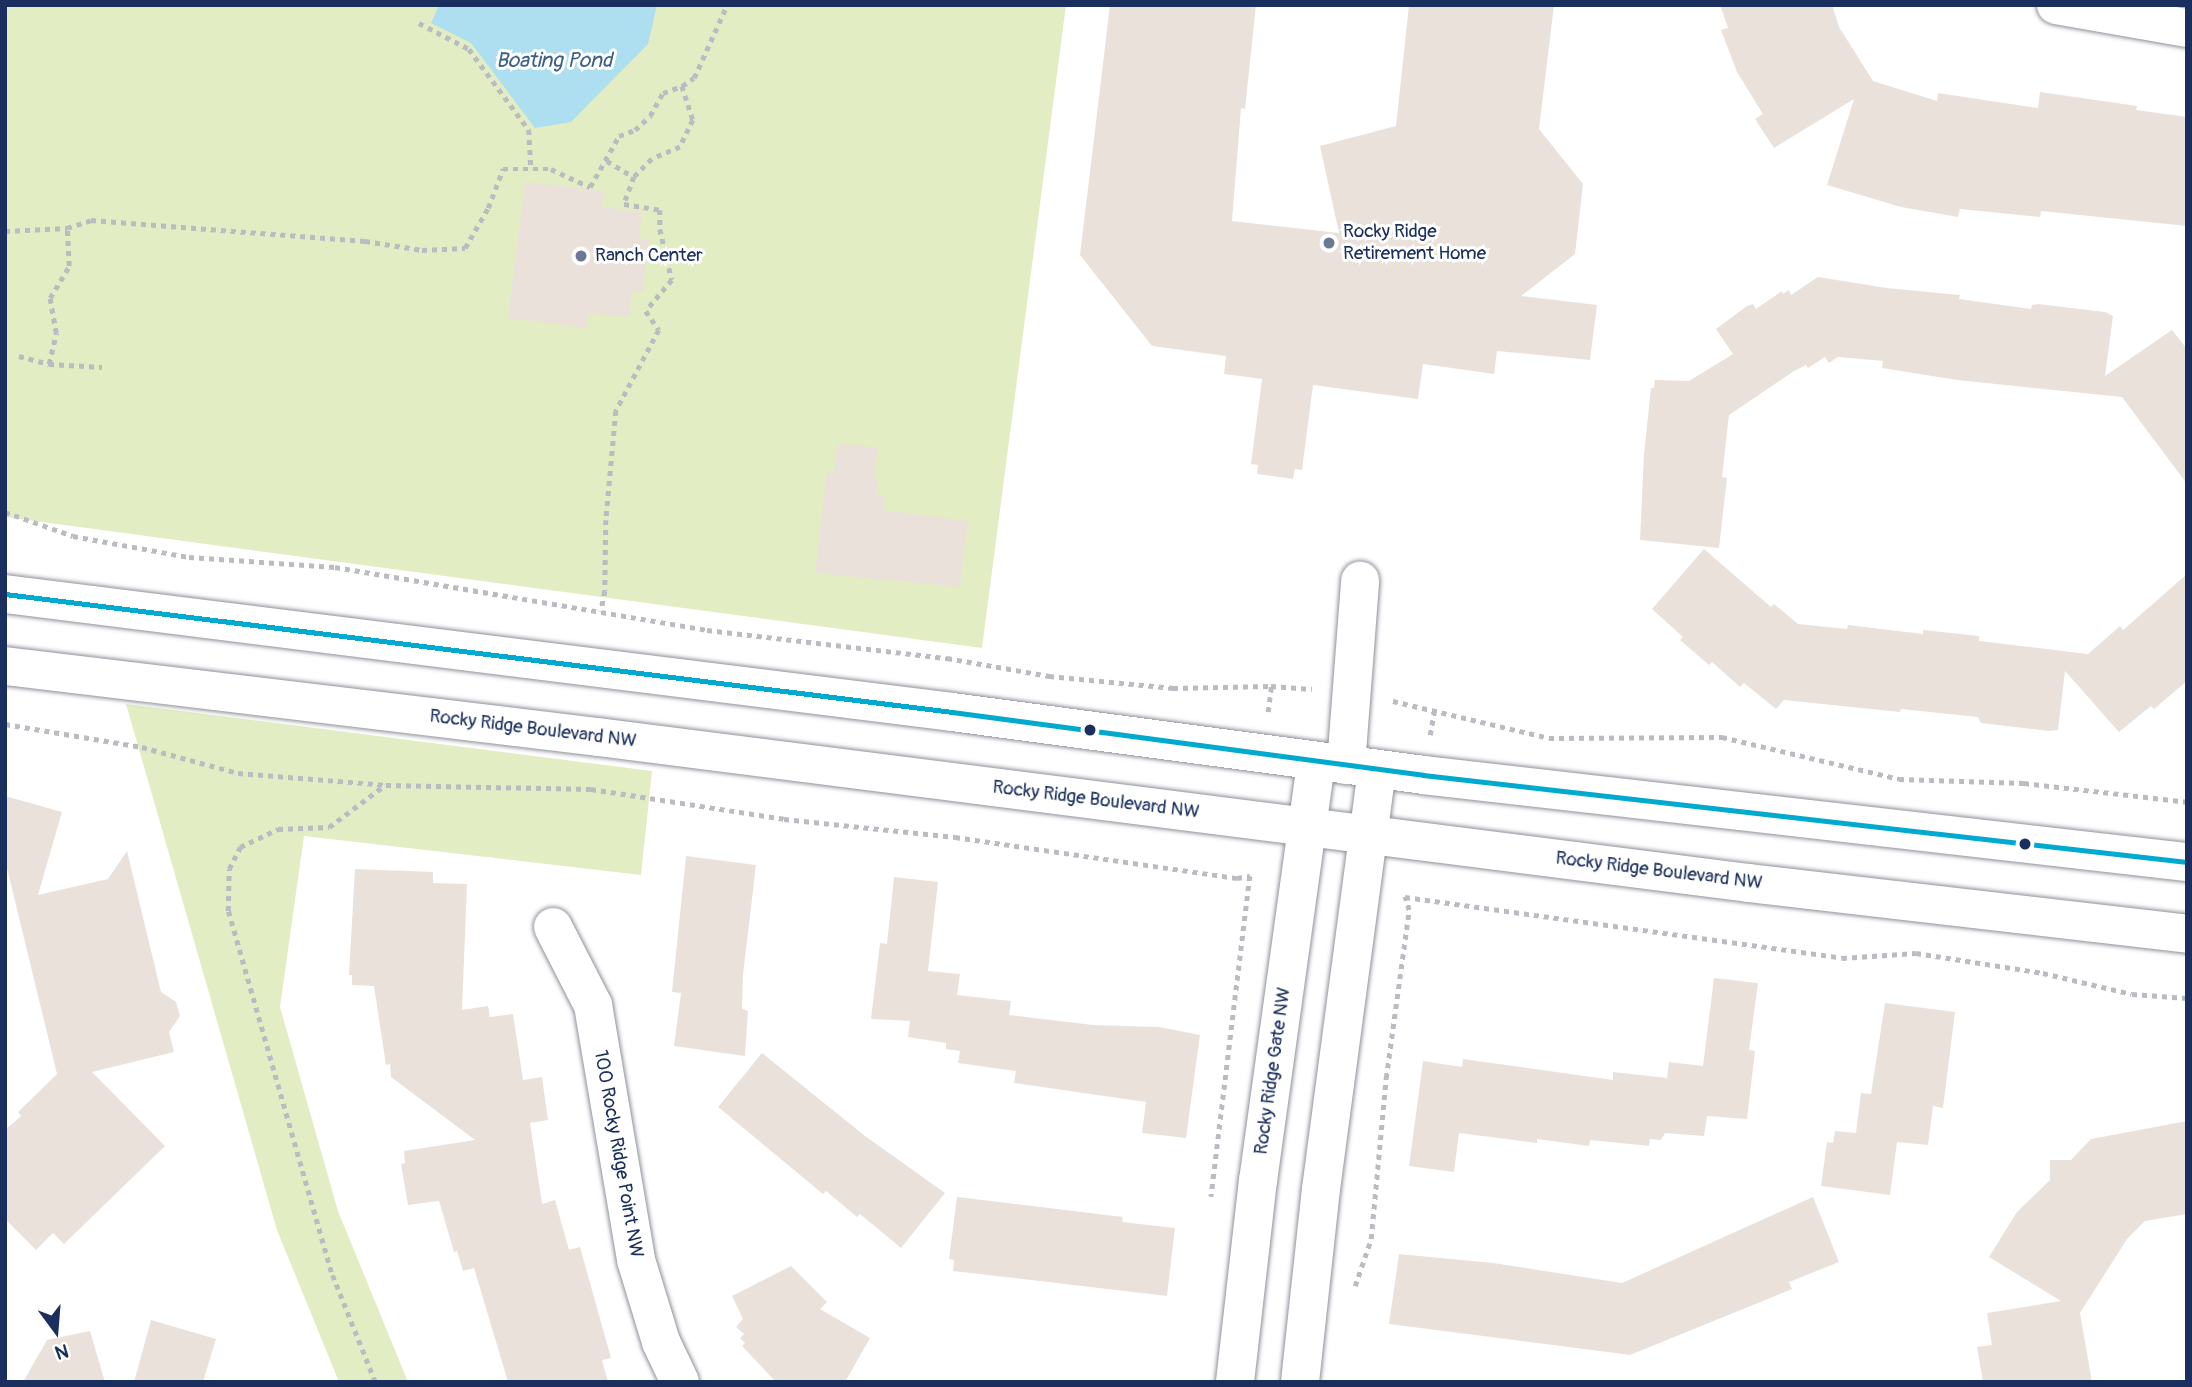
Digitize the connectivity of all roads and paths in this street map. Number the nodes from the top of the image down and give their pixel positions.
1 (727, 5) edge
2 (2056, 5) edge
3 (419, 23) dead end
4 (2187, 27) edge
5 (682, 86) junction
6 (607, 161) junction
7 (531, 169) junction
8 (634, 177) junction
9 (67, 228) junction
10 (5, 231) edge
11 (19, 356) dead end
12 (49, 364) junction
13 (102, 367) dead end
14 (5, 512) edge
15 (1360, 581) dead end
16 (5, 594) edge
17 (601, 612) junction
18 (5, 666) edge
19 (1271, 685) junction
20 (1352, 692) junction
21 (1434, 712) junction
22 (1267, 723) dead end
23 (5, 724) edge
24 (1429, 742) dead end
25 (1346, 765) junction
26 (386, 785) junction
27 (2187, 802) edge
28 (1308, 827) junction
29 (1369, 834) junction
30 (2187, 862) edge
31 (1250, 876) dead end
32 (553, 927) dead end
33 (2187, 934) edge
34 (2187, 998) edge
35 (1354, 1290) dead end
36 (375, 1382) edge
37 (680, 1382) edge
38 (1235, 1382) edge
39 (1300, 1382) edge

1 - 5 path
2 - 4 street
3 - 7 path
5 - 6 path
5 - 8 path
6 - 7 path
6 - 8 path
7 - 9 path
8 - 17 path
9 - 10 path
9 - 12 path
11 - 12 path
12 - 13 path
14 - 17 path
15 - 20 street
16 - 25 street
17 - 19 path
18 - 28 street, Rocky Ridge Boulevard NW
19 - 20 path
19 - 22 path
20 - 21 path
20 - 25 street
21 - 24 path
21 - 27 path
23 - 26 path
25 - 28 street, Rocky Ridge Gate NW
25 - 29 street
25 - 30 street
26 - 31 path
26 - 36 path
28 - 29 street, Rocky Ridge Boulevard NW
28 - 38 street, Rocky Ridge Gate NW
29 - 33 street, Rocky Ridge Boulevard NW
29 - 39 street
32 - 37 street, 100 Rocky Ridge Point NW
34 - 35 path

